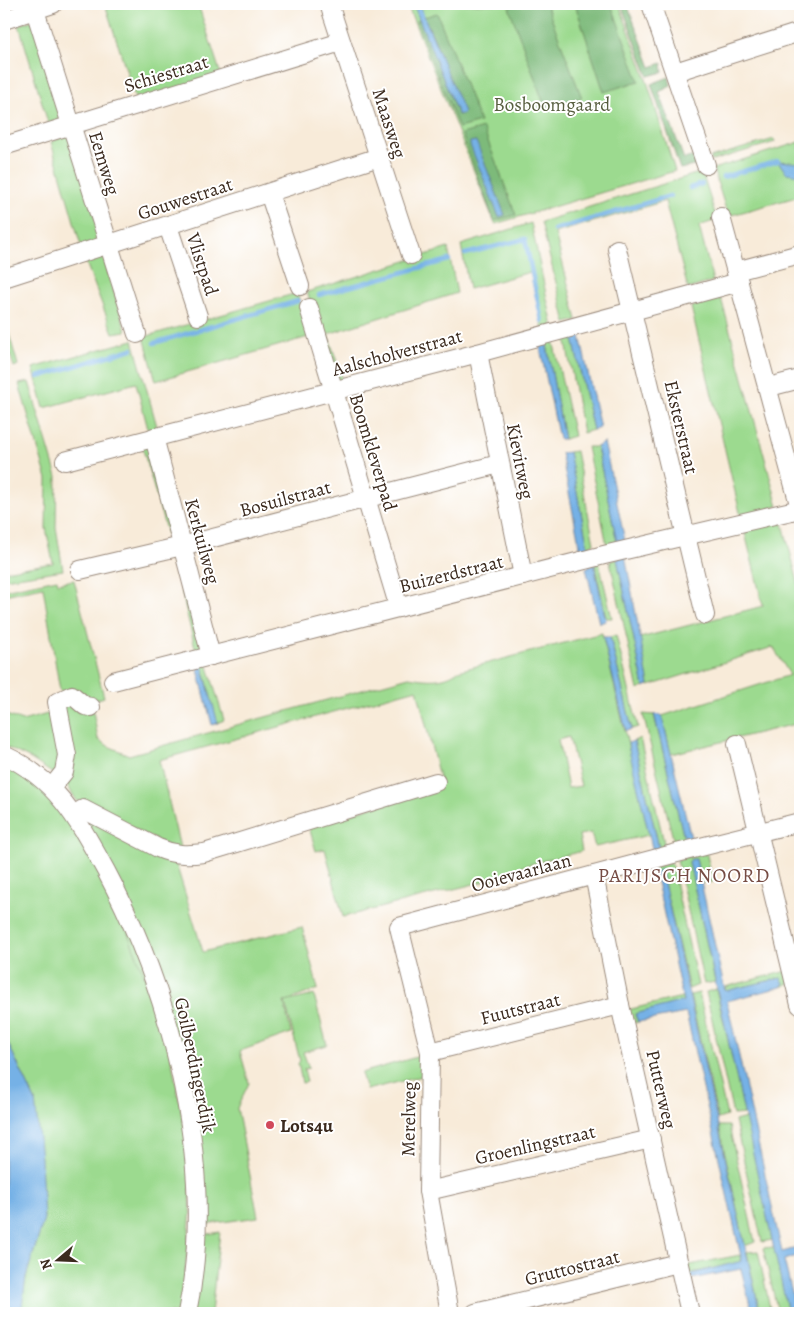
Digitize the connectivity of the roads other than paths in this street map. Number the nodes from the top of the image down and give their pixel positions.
1 (53, 4) edge
2 (328, 4) edge
3 (651, 4) edge
4 (34, 7) edge
5 (4, 20) edge
6 (800, 32) edge
7 (341, 42) junction
8 (675, 72) junction
9 (71, 124) junction
10 (4, 146) edge
11 (379, 157) junction
12 (706, 165) dead end
13 (269, 193) junction
14 (721, 217) dead end
15 (168, 226) junction
16 (109, 245) junction
17 (617, 249) dead end
18 (800, 254) edge
19 (412, 256) dead end
20 (738, 277) junction
21 (4, 278) edge
22 (300, 286) dead end
23 (310, 308) dead end
24 (632, 310) junction
25 (198, 316) dead end
26 (137, 334) dead end
27 (478, 353) junction
28 (800, 379) edge
29 (769, 387) junction
30 (334, 391) junction
31 (154, 437) junction
32 (64, 461) dead end
33 (499, 464) junction
34 (365, 499) junction
35 (800, 508) edge
36 (686, 535) junction
37 (182, 546) junction
38 (80, 570) dead end
39 (523, 576) junction
40 (400, 608) junction
41 (704, 615) dead end
42 (211, 656) junction
43 (112, 681) dead end
44 (91, 707) dead end
45 (737, 744) dead end
46 (4, 755) edge
47 (436, 782) dead end
48 (52, 787) junction
49 (74, 815) junction
50 (800, 822) edge
51 (758, 833) junction
52 (594, 875) junction
53 (399, 927) joint
54 (800, 1004) edge
55 (620, 1005) junction
56 (430, 1052) junction
57 (652, 1139) junction
58 (428, 1191) junction
59 (678, 1263) junction
60 (187, 1313) edge
61 (450, 1313) edge
62 (475, 1313) edge
63 (690, 1313) edge

1 - 4 street
2 - 7 street, Maasweg
3 - 8 street
4 - 5 street
4 - 9 street, Eemweg
6 - 8 street
7 - 9 street, Schiestraat
7 - 11 street, Maasweg
8 - 12 street
9 - 10 street, Schiestraat
9 - 16 street, Eemweg
11 - 13 street, Gouwestraat
11 - 19 street, Maasweg
13 - 15 street, Gouwestraat
13 - 22 street
14 - 20 street
15 - 16 street, Gouwestraat
15 - 25 street, Vlistpad
16 - 21 street, Gouwestraat
16 - 26 street, Eemweg
17 - 24 street, Eksterstraat
18 - 20 street, Aalscholverstraat
20 - 24 street, Aalscholverstraat
20 - 29 street
23 - 30 street, Boomkleverpad
24 - 27 street, Aalscholverstraat
24 - 36 street, Eksterstraat
27 - 30 street, Aalscholverstraat
27 - 33 street, Kievitweg
28 - 29 street
29 - 35 street
30 - 31 street, Aalscholverstraat
30 - 34 street, Boomkleverpad
31 - 32 street, Aalscholverstraat
31 - 37 street, Kerkuilweg
33 - 34 street, Bosuilstraat
33 - 39 street, Kievitweg
34 - 37 street, Bosuilstraat
34 - 40 street, Boomkleverpad
35 - 36 street, Buizerdstraat
36 - 39 street, Buizerdstraat
36 - 41 street, Eksterstraat
37 - 38 street, Bosuilstraat
37 - 42 street, Kerkuilweg
39 - 40 street, Buizerdstraat
40 - 42 street, Buizerdstraat
42 - 43 street, Buizerdstraat
44 - 48 street
45 - 51 street
46 - 48 street, Goilberdingerdijk
47 - 49 street
48 - 49 street, Goilberdingerdijk
49 - 60 street, Goilberdingerdijk
50 - 51 street, Ooievaarlaan
51 - 52 street, Ooievaarlaan
51 - 54 street
52 - 53 street, Ooievaarlaan
52 - 55 street, Putterweg
53 - 56 street, Merelweg
55 - 56 street, Fuutstraat
55 - 57 street, Putterweg
56 - 58 street, Merelweg
57 - 58 street, Groenlingstraat
57 - 59 street, Putterweg
58 - 61 street, Merelweg
59 - 62 street, Gruttostraat
59 - 63 street, Putterweg

